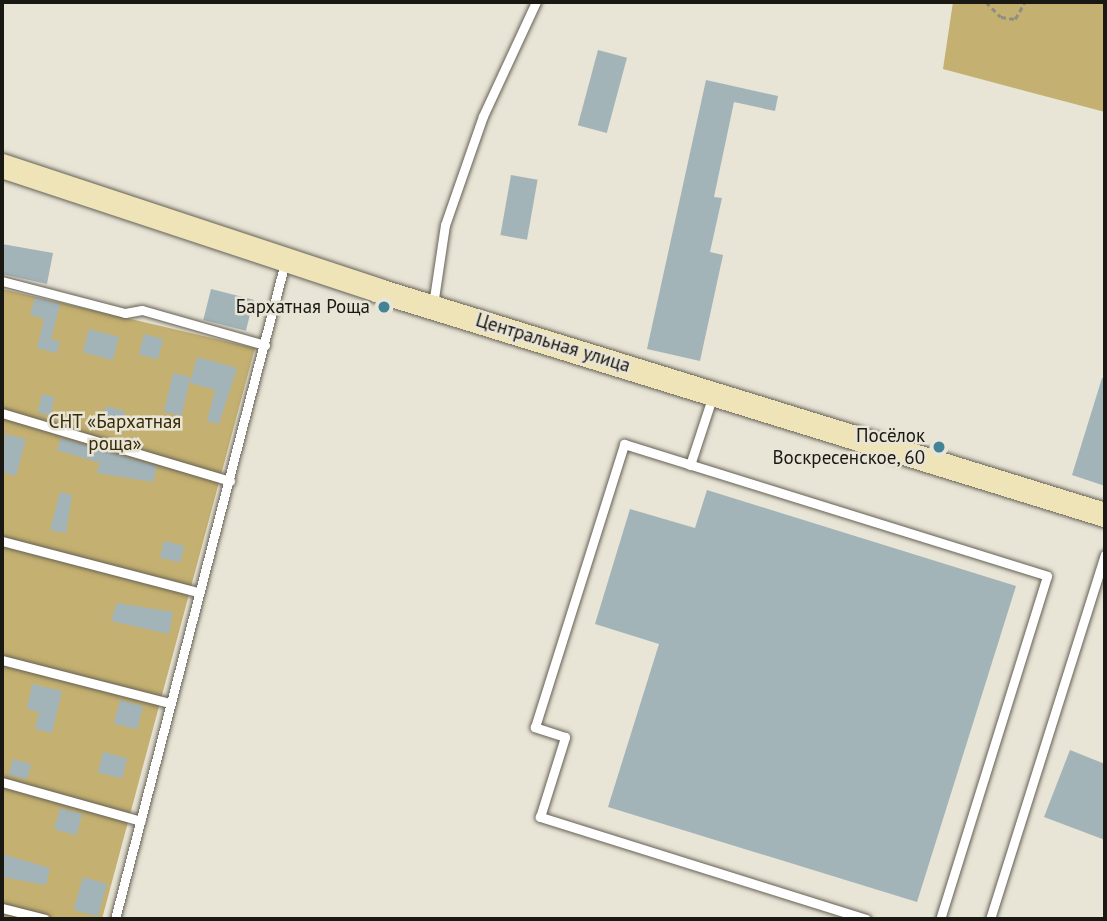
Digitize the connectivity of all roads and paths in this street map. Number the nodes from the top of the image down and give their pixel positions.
1 (536, 2) edge
2 (986, 2) edge
3 (1024, 2) edge
4 (2, 166) edge
5 (285, 260) junction
6 (2, 281) edge
7 (433, 306) junction
8 (265, 345) junction
9 (713, 394) junction
10 (2, 413) edge
11 (690, 465) junction
12 (230, 481) junction
13 (1105, 515) edge
14 (2, 541) edge
15 (1105, 555) edge
16 (198, 593) junction
17 (2, 660) edge
18 (169, 703) junction
19 (2, 782) edge
20 (141, 821) junction
21 (2, 908) edge
22 (45, 919) edge
23 (115, 919) edge
24 (866, 919) edge
25 (940, 919) edge
26 (990, 919) edge

1 - 7 lane
2 - 3 path
4 - 5 main road, Центральная улица
5 - 7 main road, Центральная улица
5 - 8 lane
6 - 8 lane
7 - 9 main road, Центральная улица
8 - 12 lane
9 - 11 lane
9 - 13 main road, Центральная улица
10 - 12 lane
11 - 24 lane
11 - 25 lane
12 - 16 lane
14 - 16 lane
15 - 26 lane
16 - 18 lane
17 - 18 lane
18 - 20 lane
19 - 20 lane
20 - 23 lane
21 - 22 lane

